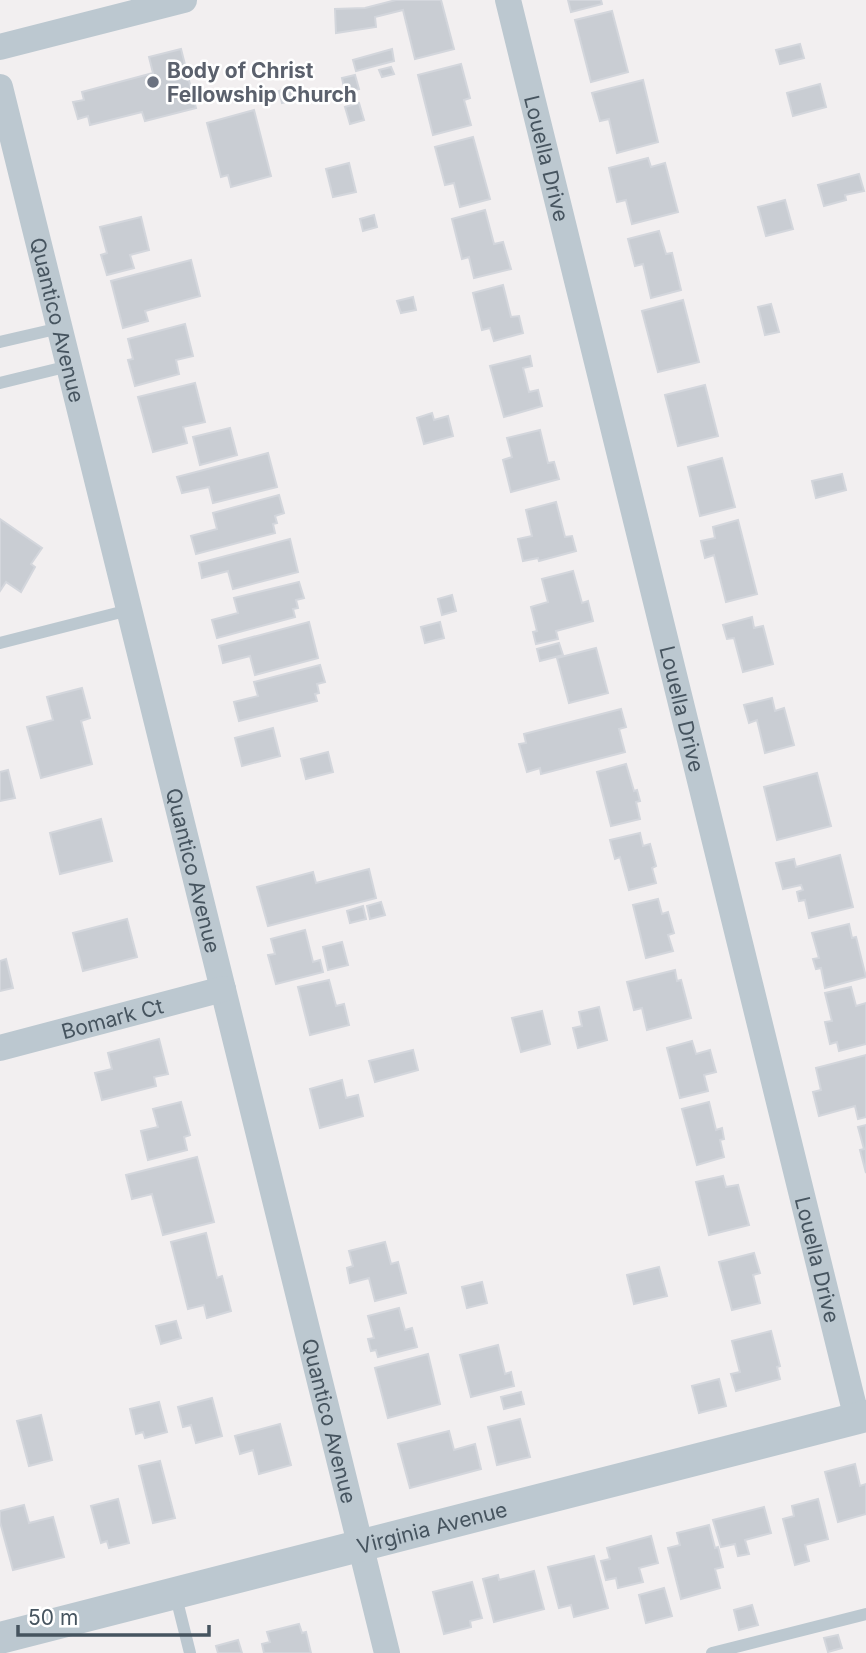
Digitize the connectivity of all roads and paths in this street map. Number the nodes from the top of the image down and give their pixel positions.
1 (184, 0) edge
2 (508, 0) edge
3 (0, 47) edge
4 (0, 88) edge
5 (60, 328) junction
6 (0, 342) edge
7 (69, 366) junction
8 (0, 383) edge
9 (129, 610) junction
10 (0, 643) edge
11 (223, 989) junction
12 (0, 1048) edge
13 (862, 1417) edge
14 (360, 1545) junction
15 (175, 1593) junction
16 (866, 1614) edge
17 (0, 1638) edge
18 (190, 1653) edge
19 (387, 1653) edge
20 (712, 1653) edge

1 - 3 street
2 - 13 street, Louella Drive
4 - 5 street, Quantico Avenue
5 - 6 lane
5 - 7 street, Quantico Avenue
7 - 8 lane
7 - 9 street, Quantico Avenue
9 - 10 lane
9 - 11 street, Quantico Avenue
11 - 12 street, Bomark Ct
11 - 14 street, Quantico Avenue
13 - 14 street, Virginia Avenue
14 - 15 street, Virginia Avenue
14 - 19 street, Quantico Avenue
15 - 17 street, Virginia Avenue
15 - 18 lane
16 - 20 lane

